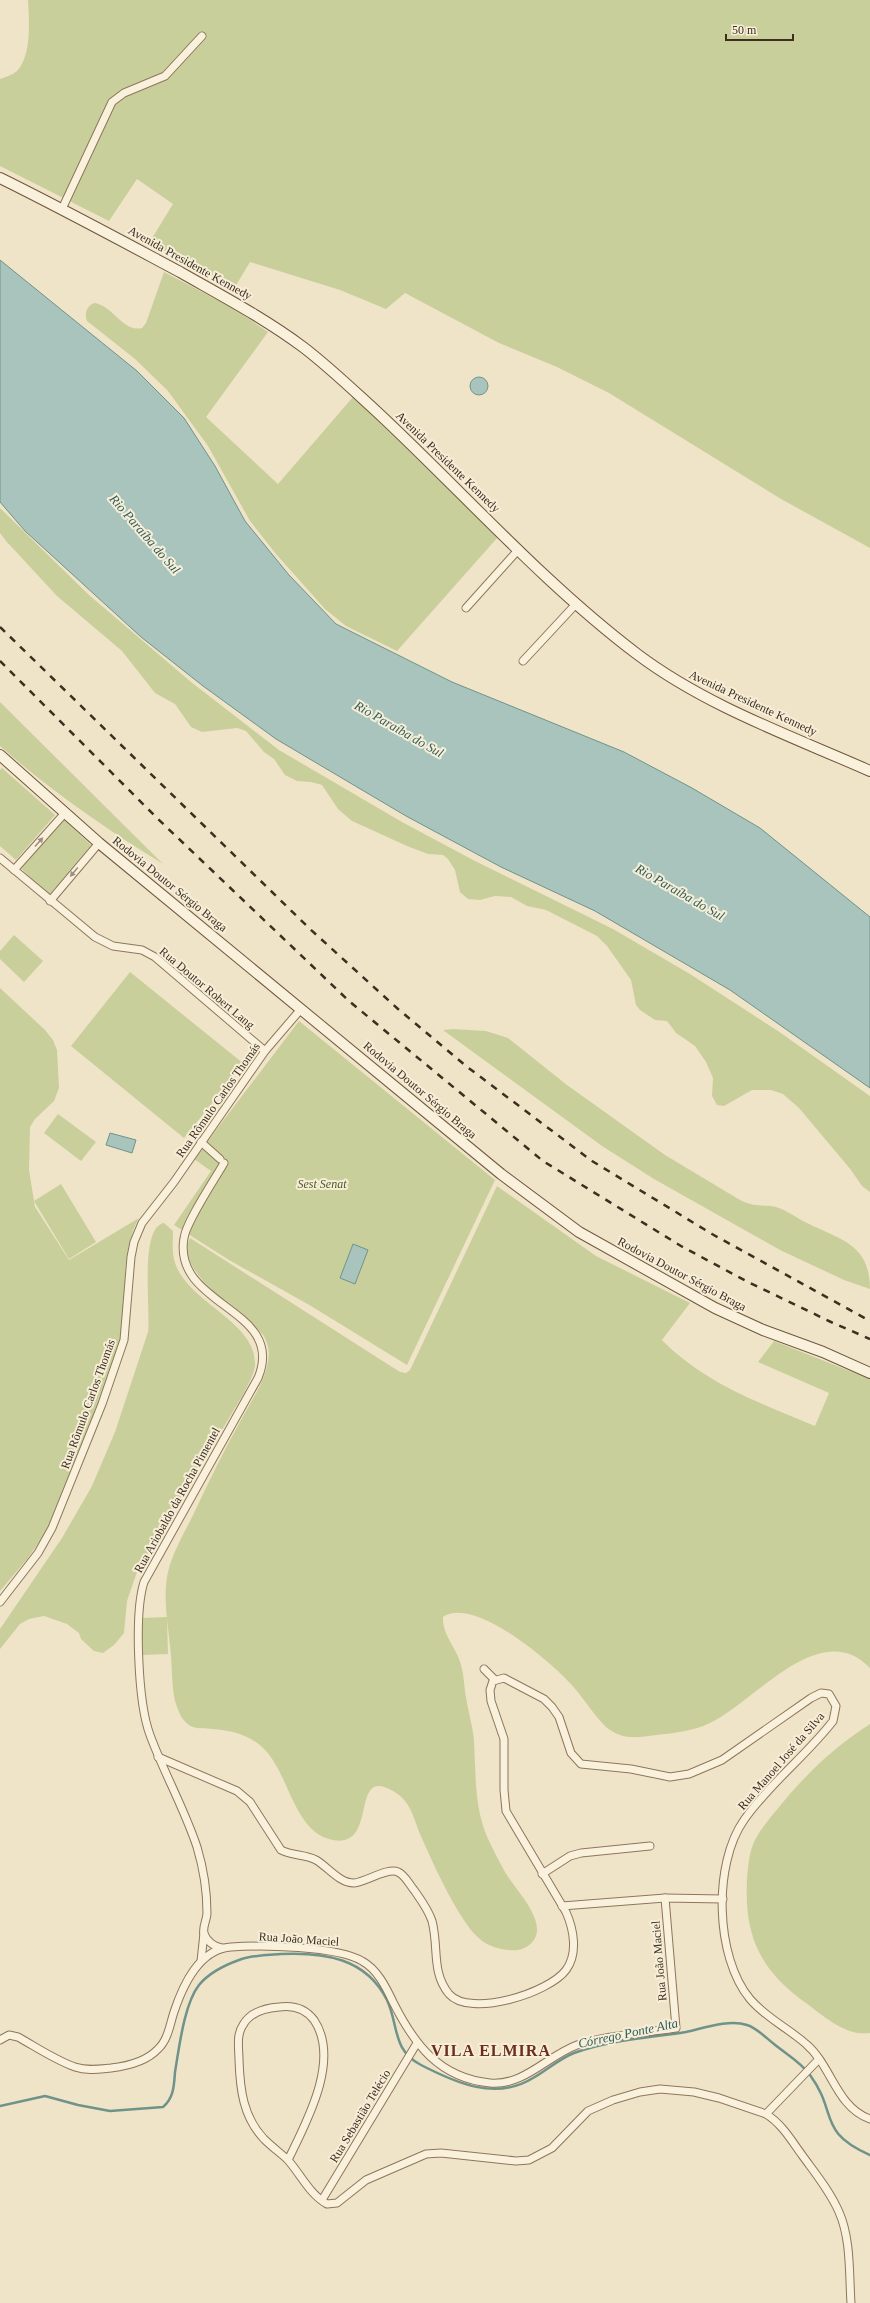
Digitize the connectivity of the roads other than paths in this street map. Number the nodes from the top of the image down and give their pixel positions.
1 (202, 36) dead end
2 (0, 178) edge
3 (62, 209) junction
4 (519, 550) junction
5 (576, 604) junction
6 (466, 608) dead end
7 (523, 661) dead end
8 (0, 755) edge
9 (870, 771) edge
10 (64, 814) junction
11 (99, 843) junction
12 (0, 858) edge
13 (14, 870) junction
14 (50, 901) junction
15 (302, 1009) junction
16 (265, 1051) junction
17 (201, 1142) junction
18 (870, 1373) edge
19 (0, 1602) edge
20 (484, 1669) dead end
21 (495, 1680) junction
22 (158, 1757) junction
23 (650, 1846) dead end
24 (542, 1874) junction
25 (665, 1898) junction
26 (723, 1898) junction
27 (562, 1906) junction
28 (203, 1930) junction
29 (224, 1948) junction
30 (200, 1963) junction
31 (0, 2040) edge
32 (417, 2043) junction
33 (819, 2059) junction
34 (766, 2114) junction
35 (870, 2119) edge
36 (288, 2160) junction
37 (322, 2200) junction
38 (851, 2303) edge

1 - 3 street
2 - 3 main road, Avenida Presidente Kennedy
3 - 4 main road, Avenida Presidente Kennedy
4 - 5 main road, Avenida Presidente Kennedy
4 - 6 street
5 - 7 street
5 - 9 main road, Avenida Presidente Kennedy
8 - 10 main road, Rodovia Doutor Sérgio Braga
10 - 11 main road, Rodovia Doutor Sérgio Braga
13 -> 10 street
11 -> 14 street
11 - 15 main road, Rodovia Doutor Sérgio Braga
12 - 13 street, Rua Doutor Robert Lang
13 - 14 street, Rua Doutor Robert Lang
14 - 16 street, Rua Doutor Robert Lang
15 - 16 street, Rua Rômulo Carlos Thomás
15 - 18 main road, Rodovia Doutor Sérgio Braga
16 - 17 street, Rua Rômulo Carlos Thomás
17 - 19 street, Rua Rômulo Carlos Thomás
17 - 22 street, Rua Ariobaldo da Rocha Pimentel
20 - 21 street
21 - 24 street
21 - 26 street, Rua Manoel José da Silva
22 - 27 street
22 - 28 street, Rua Ariobaldo da Rocha Pimentel
23 - 24 street
24 - 27 street
25 - 26 street
25 - 27 street
25 - 32 street, Rua João Maciel
26 - 33 street, Rua Manoel José da Silva
28 - 29 street
28 - 30 street, Rua Ariobaldo da Rocha Pimentel
29 - 30 street
29 - 32 street, Rua João Maciel
30 - 31 street
32 - 37 street, Rua Sebastião Telécio
33 - 34 street
33 - 35 street, Rua Manoel José da Silva
34 - 37 street
34 - 38 street
36 - 36 street
36 - 37 street

